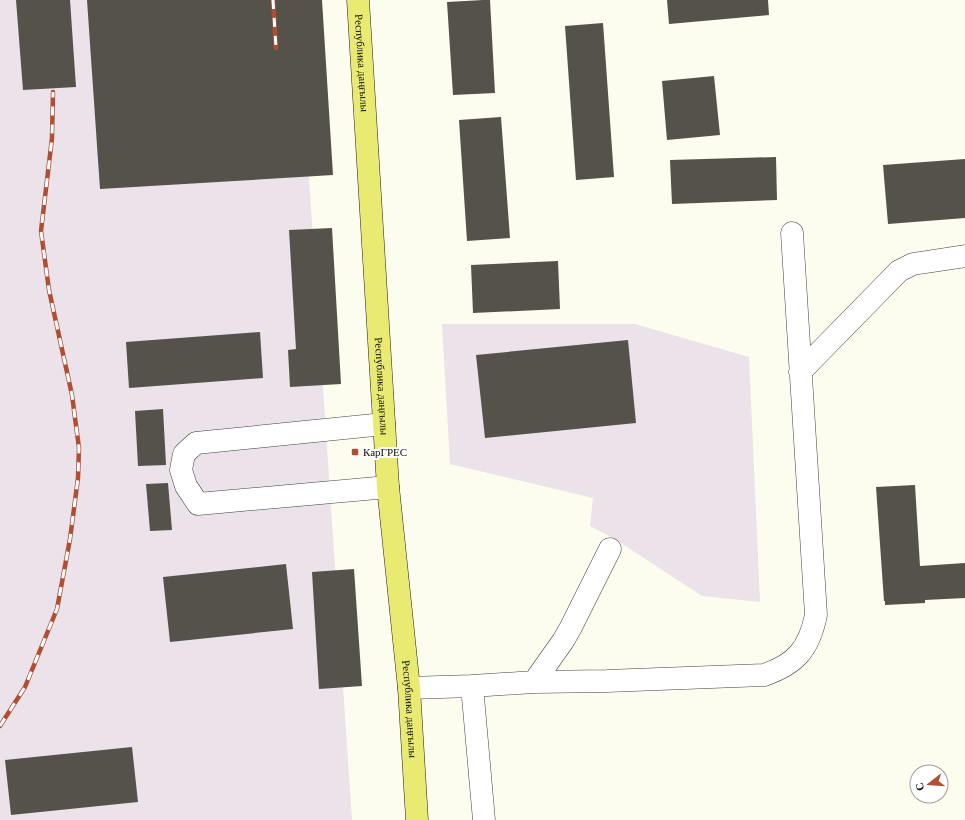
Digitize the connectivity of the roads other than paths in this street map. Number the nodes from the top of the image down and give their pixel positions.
1 (358, 0) edge
2 (792, 233) dead end
3 (965, 256) edge
4 (800, 372) junction
5 (384, 424) junction
6 (388, 487) junction
7 (610, 549) dead end
8 (534, 682) junction
9 (472, 686) junction
10 (409, 688) junction
11 (417, 820) edge
12 (484, 820) edge

1 - 5 main road, Республика даңғылы
2 - 4 street
3 - 4 street
4 - 8 street
5 - 6 main road, Республика даңғылы
5 - 6 street
6 - 10 main road, Республика даңғылы
7 - 8 street
8 - 9 street
9 - 10 street
9 - 12 street
10 - 11 main road, Республика даңғылы

